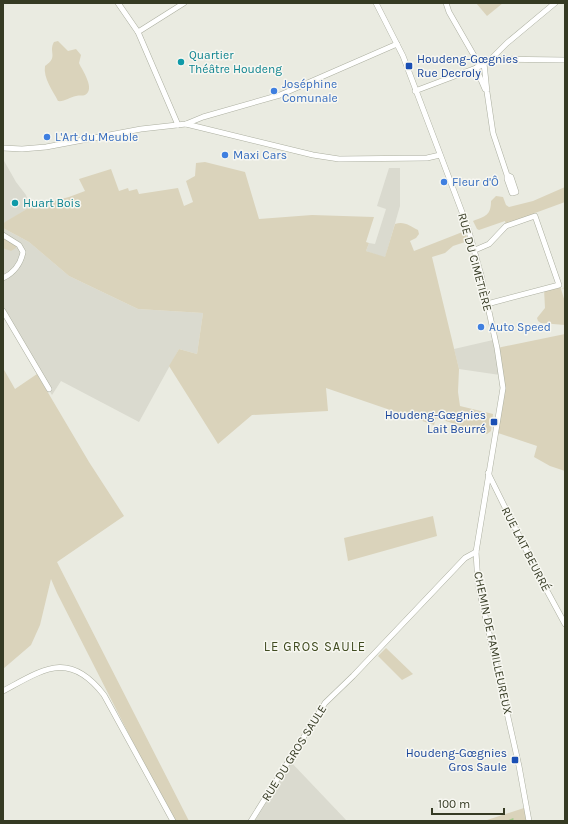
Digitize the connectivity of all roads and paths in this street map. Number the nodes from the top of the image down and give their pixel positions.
1 (118, 3) edge
2 (184, 3) edge
3 (376, 3) edge
4 (446, 3) edge
5 (555, 3) edge
6 (138, 32) junction
7 (397, 44) junction
8 (491, 59) junction
9 (565, 60) edge
10 (480, 66) junction
11 (415, 91) junction
12 (487, 92) junction
13 (186, 124) junction
14 (178, 125) junction
15 (3, 146) edge
16 (440, 155) junction
17 (514, 192) dead end
18 (3, 235) edge
19 (475, 250) junction
20 (3, 278) edge
21 (487, 304) junction
22 (3, 310) edge
23 (49, 389) dead end
24 (488, 473) junction
25 (486, 486) joint
26 (476, 552) junction
27 (565, 624) edge
28 (3, 691) edge
29 (173, 821) edge
30 (251, 821) edge
31 (529, 821) edge

1 - 6 street
2 - 6 street
3 - 7 street, RUE DU CIMETIÈRE
4 - 10 street
5 - 8 street
6 - 14 street
7 - 11 street, RUE DU CIMETIÈRE
7 - 13 street
8 - 9 street
8 - 10 street
10 - 11 street
10 - 12 street
10 - 12 street
11 - 16 street, RUE DU CIMETIÈRE
12 - 17 street
13 - 14 street
13 - 16 street
14 - 15 street
16 - 19 street, RUE DU CIMETIÈRE
18 - 20 street
19 - 21 street, RUE DU CIMETIÈRE
19 - 21 street
21 - 24 street, RUE DU CIMETIÈRE
22 - 23 street
24 - 25 street, RUE DU CIMETIÈRE
24 - 27 street, RUE LAIT BEURRÉ
25 - 26 street, CHEMIN DE FAMILLEUREUX
26 - 30 street, RUE DU GROS SAULE
26 - 31 street, CHEMIN DE FAMILLEUREUX
28 - 29 street

